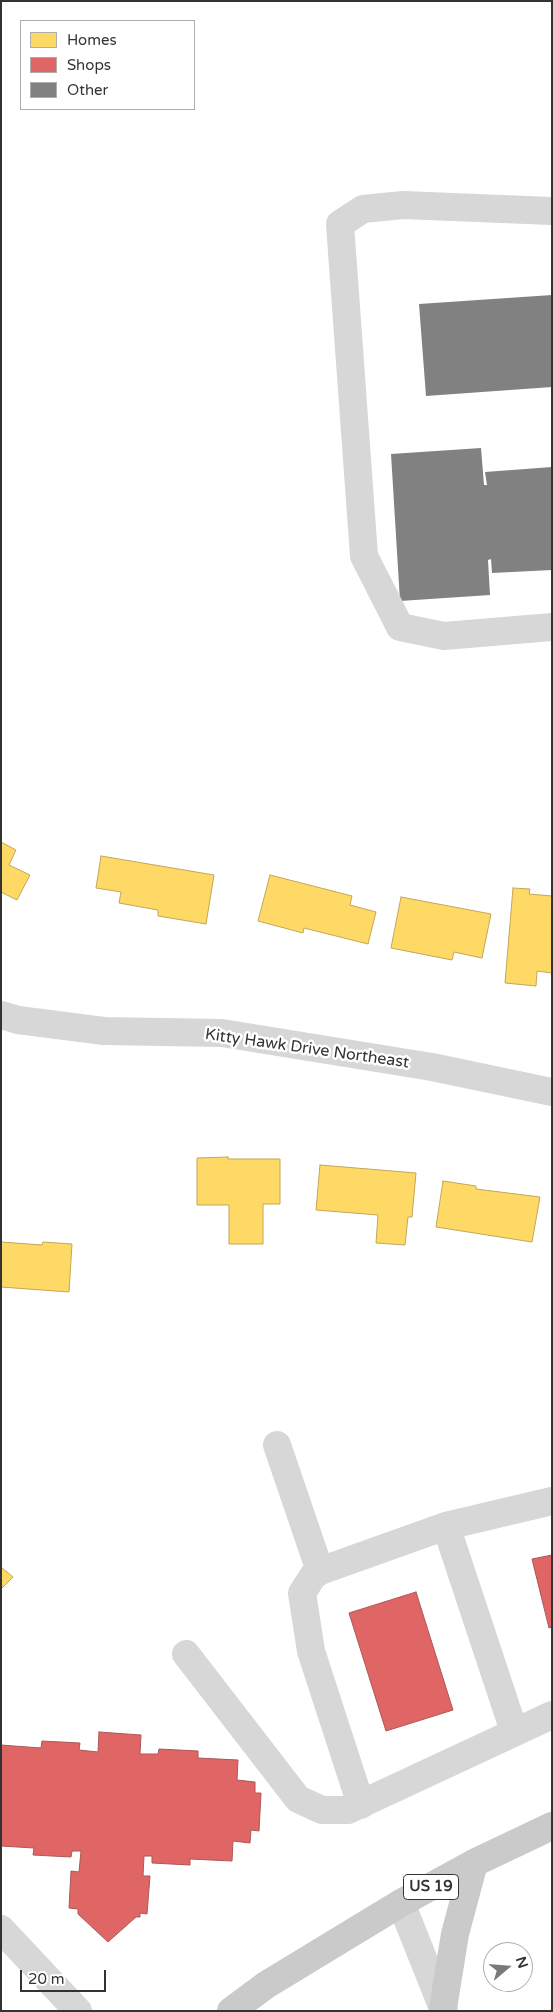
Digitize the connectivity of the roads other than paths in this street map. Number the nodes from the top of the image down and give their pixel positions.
1 (552, 210) edge
2 (552, 627) edge
3 (1, 1015) edge
4 (552, 1092) edge
5 (278, 1445) dead end
6 (552, 1501) edge
7 (446, 1526) junction
8 (320, 1571) junction
9 (186, 1654) dead end
10 (552, 1715) edge
11 (514, 1731) junction
12 (361, 1804) junction
13 (552, 1826) edge
14 (474, 1862) junction
15 (401, 1903) junction
16 (1, 1929) edge
17 (444, 2009) edge
18 (78, 2011) edge
19 (232, 2011) edge

1 - 2 street
3 - 4 street, Kitty Hawk Drive Northeast
5 - 8 street
6 - 7 street
7 - 8 street
7 - 11 street
8 - 12 street
9 - 12 street
10 - 11 street
11 - 12 street
13 - 14 main road, US 19
14 - 15 main road, US 19
14 - 17 main road
15 - 17 street
15 - 19 main road, US 19
16 - 18 street

